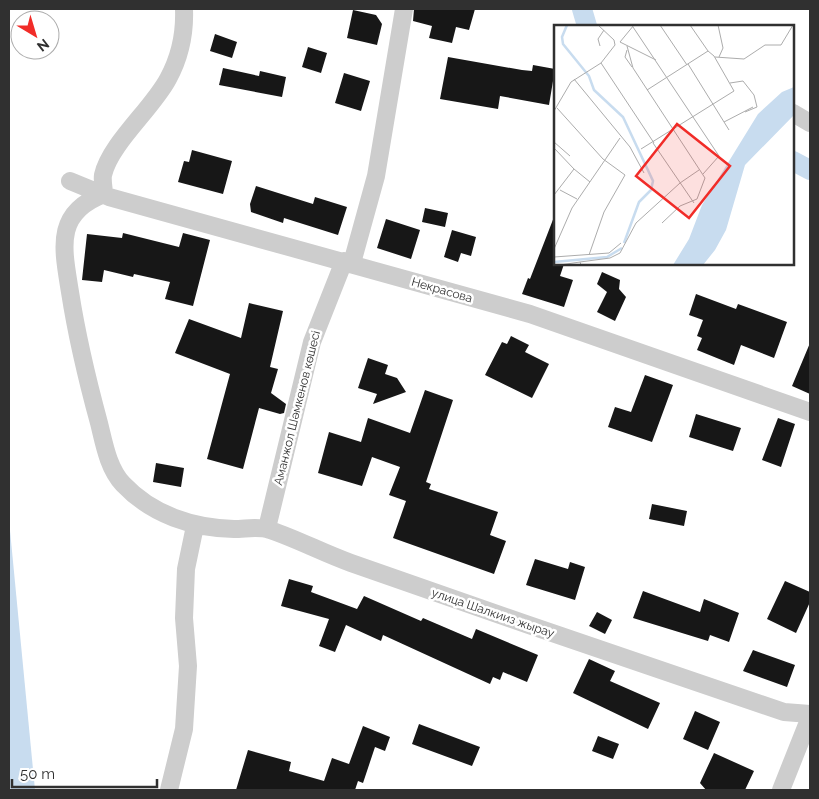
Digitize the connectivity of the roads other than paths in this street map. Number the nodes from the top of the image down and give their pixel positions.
1 (184, 9) edge
2 (404, 9) edge
3 (794, 114) edge
4 (810, 123) edge
5 (70, 181) dead end
6 (104, 194) junction
7 (348, 262) junction
8 (810, 412) edge
9 (195, 526) junction
10 (267, 528) junction
11 (810, 715) edge
12 (169, 790) edge
13 (781, 790) edge

1 - 6 street
2 - 7 street, Аманжол Шәмкенов көшесі
3 - 4 street
5 - 6 street, Некрасова
6 - 7 street, Некрасова
6 - 9 street, улица Шалкииз жырау
7 - 8 street, Некрасова
7 - 10 street, Аманжол Шәмкенов көшесі
9 - 10 street, улица Шалкииз жырау
9 - 12 street
10 - 11 street, улица Шалкииз жырау
11 - 13 street

